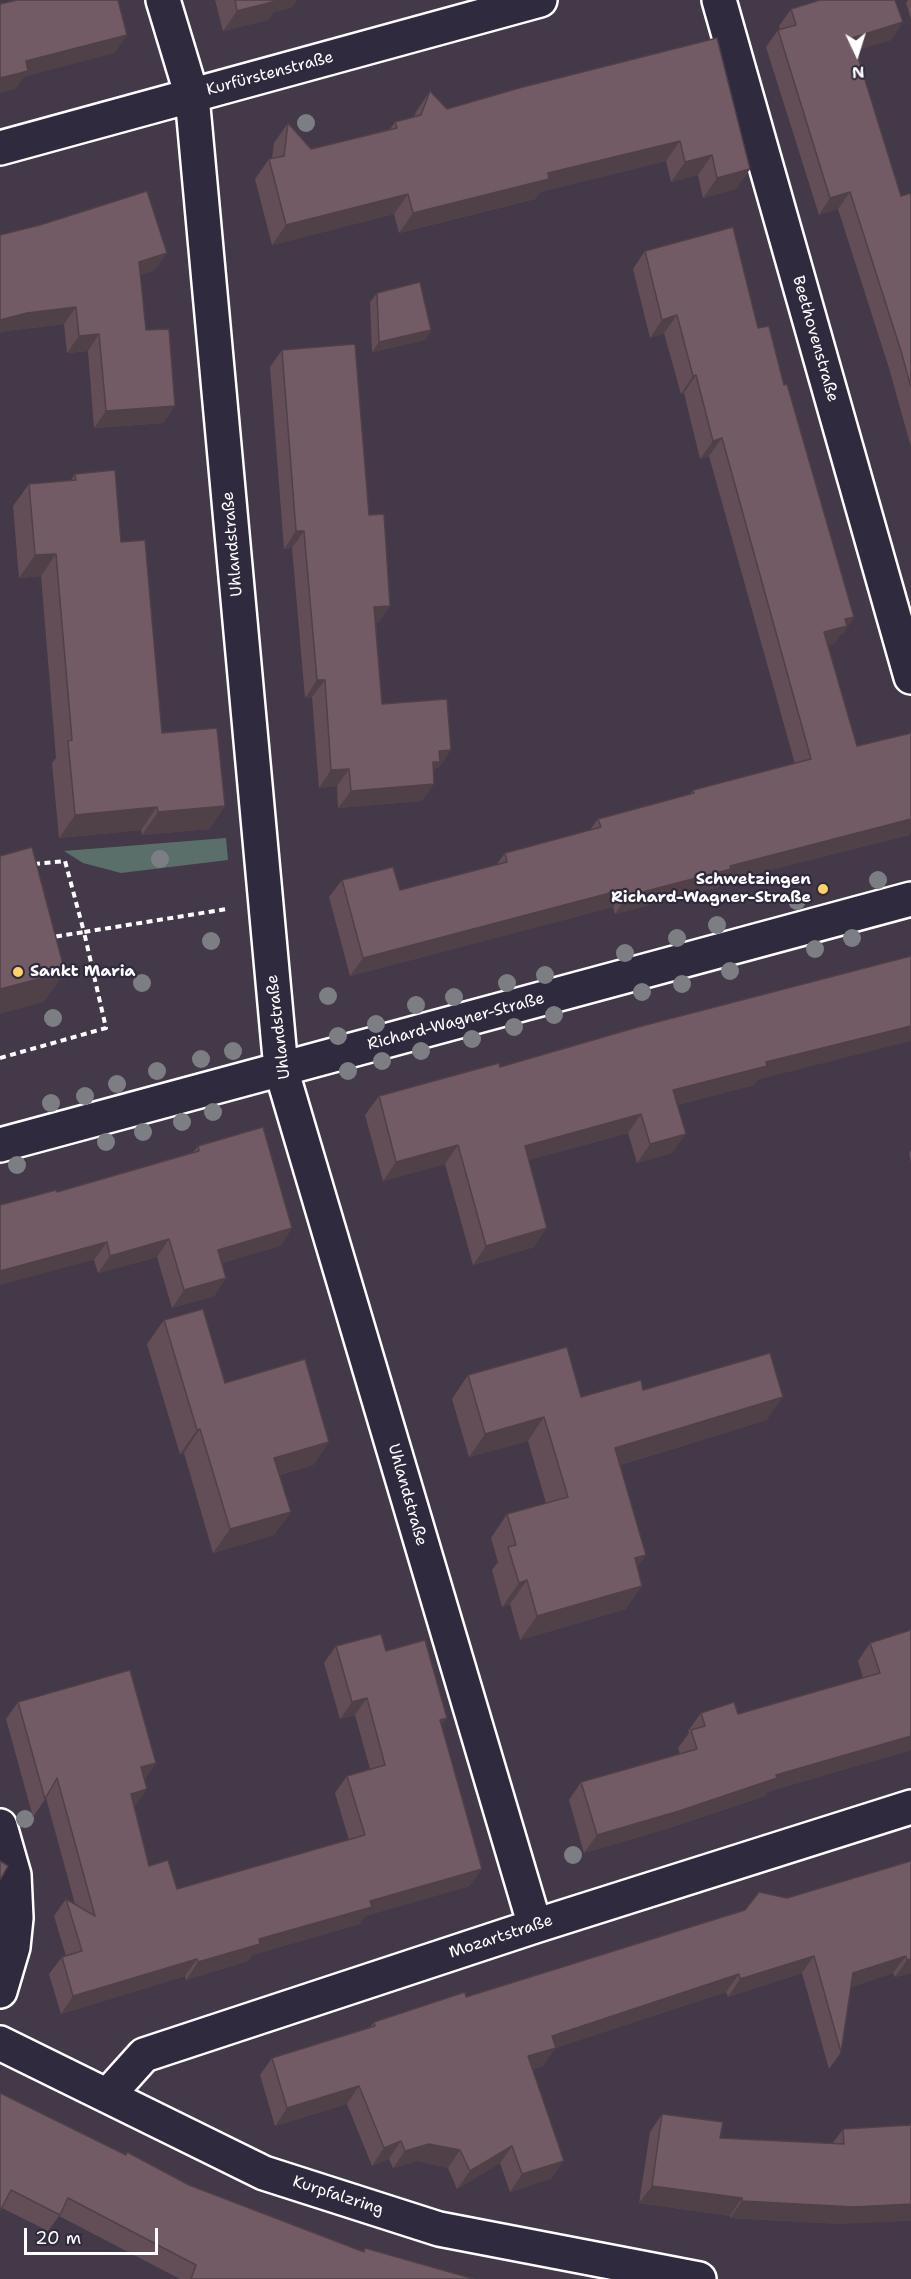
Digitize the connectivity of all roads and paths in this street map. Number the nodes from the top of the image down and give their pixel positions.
1 (162, 0) edge
2 (540, 0) edge
3 (719, 0) edge
4 (192, 96) junction
5 (0, 148) edge
6 (911, 677) edge
7 (33, 864) edge
8 (911, 899) edge
9 (266, 903) junction
10 (84, 932) junction
11 (43, 939) edge
12 (0, 1058) edge
13 (281, 1069) junction
14 (0, 1145) edge
15 (911, 1807) edge
16 (0, 1826) edge
17 (535, 1926) junction
18 (0, 1991) edge
19 (0, 2043) edge
20 (108, 2095) junction
21 (699, 2279) edge

1 - 4 street, Uhlandstraße
2 - 4 street, Kurfürstenstraße
3 - 6 street, Beethovenstraße
4 - 5 street, Kurfürstenstraße
4 - 9 street, Uhlandstraße
7 - 10 path
8 - 13 street, Richard-Wagner-Straße
9 - 10 path
9 - 13 street, Uhlandstraße
10 - 11 path
10 - 12 path
13 - 14 street, Richard-Wagner-Straße
13 - 17 street, Uhlandstraße
15 - 17 street, Mozartstraße
16 - 18 street
17 - 20 street, Mozartstraße
19 - 20 street, Kurpfalzring
20 - 21 street, Kurpfalzring

